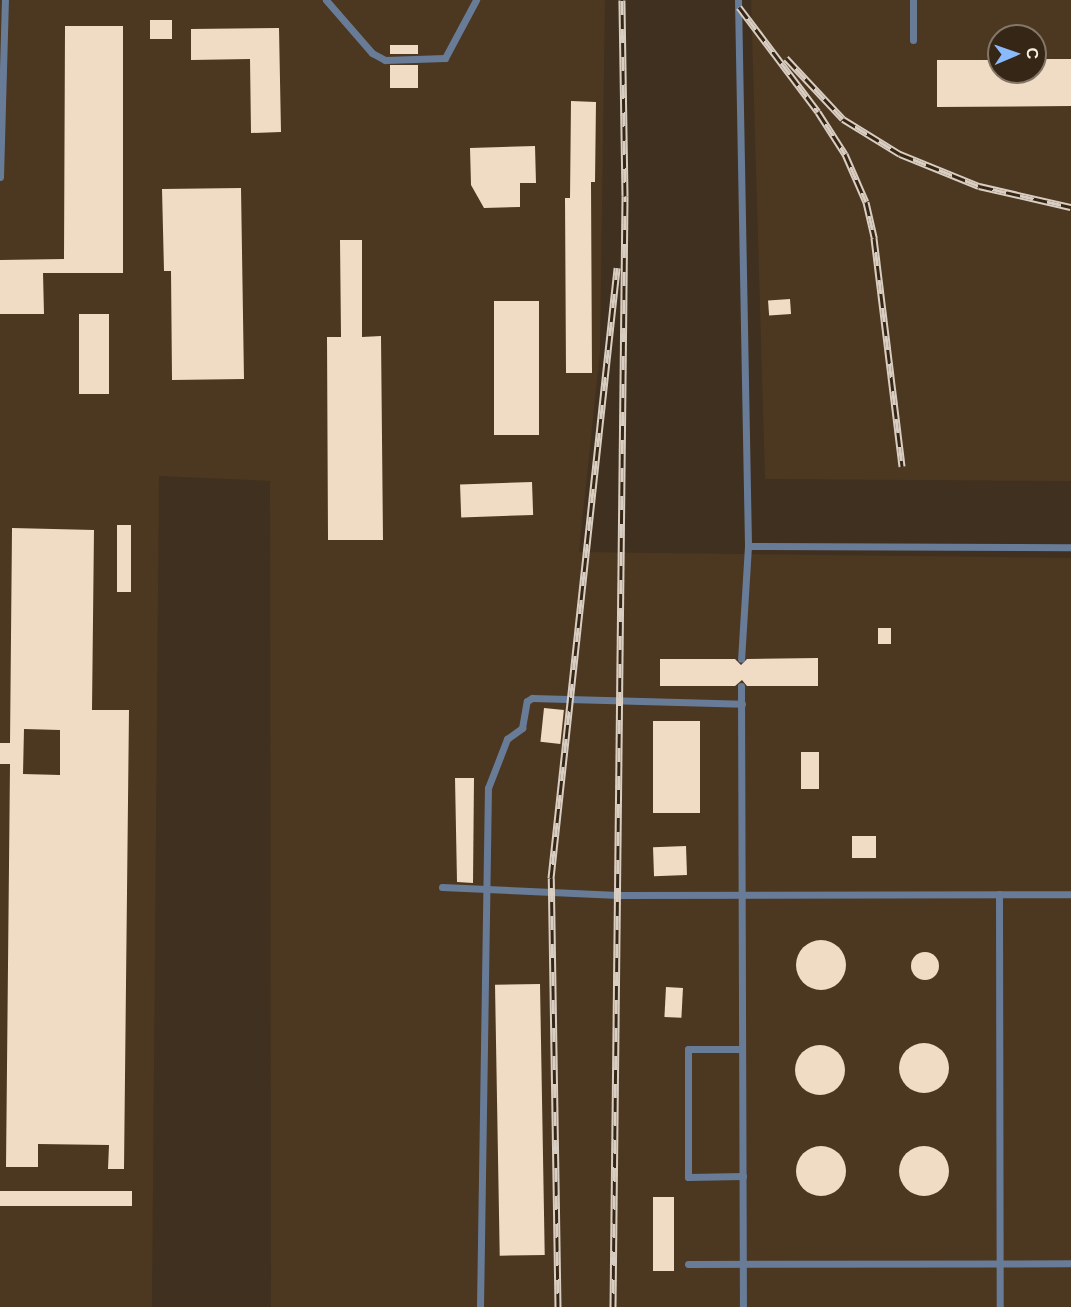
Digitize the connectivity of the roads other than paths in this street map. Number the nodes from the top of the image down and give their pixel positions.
1 (5, 0) edge
2 (326, 0) edge
3 (476, 0) edge
4 (738, 0) edge
5 (913, 0) edge
6 (913, 40) dead end
7 (0, 177) edge
8 (748, 546) junction
9 (1071, 547) edge
10 (741, 659) dead end
11 (741, 686) dead end
12 (742, 704) junction
13 (442, 887) dead end
14 (486, 888) junction
15 (999, 894) junction
16 (1071, 894) edge
17 (742, 895) junction
18 (742, 1049) junction
19 (743, 1176) junction
20 (1000, 1263) junction
21 (1071, 1263) edge
22 (688, 1264) dead end
23 (743, 1264) junction
24 (480, 1307) edge
25 (743, 1307) edge
26 (1000, 1307) edge

1 - 7 lane
2 - 3 lane
4 - 8 lane
5 - 6 lane
8 - 9 lane
8 - 10 lane
11 - 12 lane
12 - 14 lane
12 - 17 lane
13 - 14 lane
14 - 17 lane
14 - 24 lane
15 - 16 lane
15 - 17 lane
15 - 20 lane
17 - 18 lane
18 - 19 lane
18 - 19 lane
19 - 23 lane
20 - 21 lane
20 - 23 lane
20 - 26 lane
22 - 23 lane
23 - 25 lane

